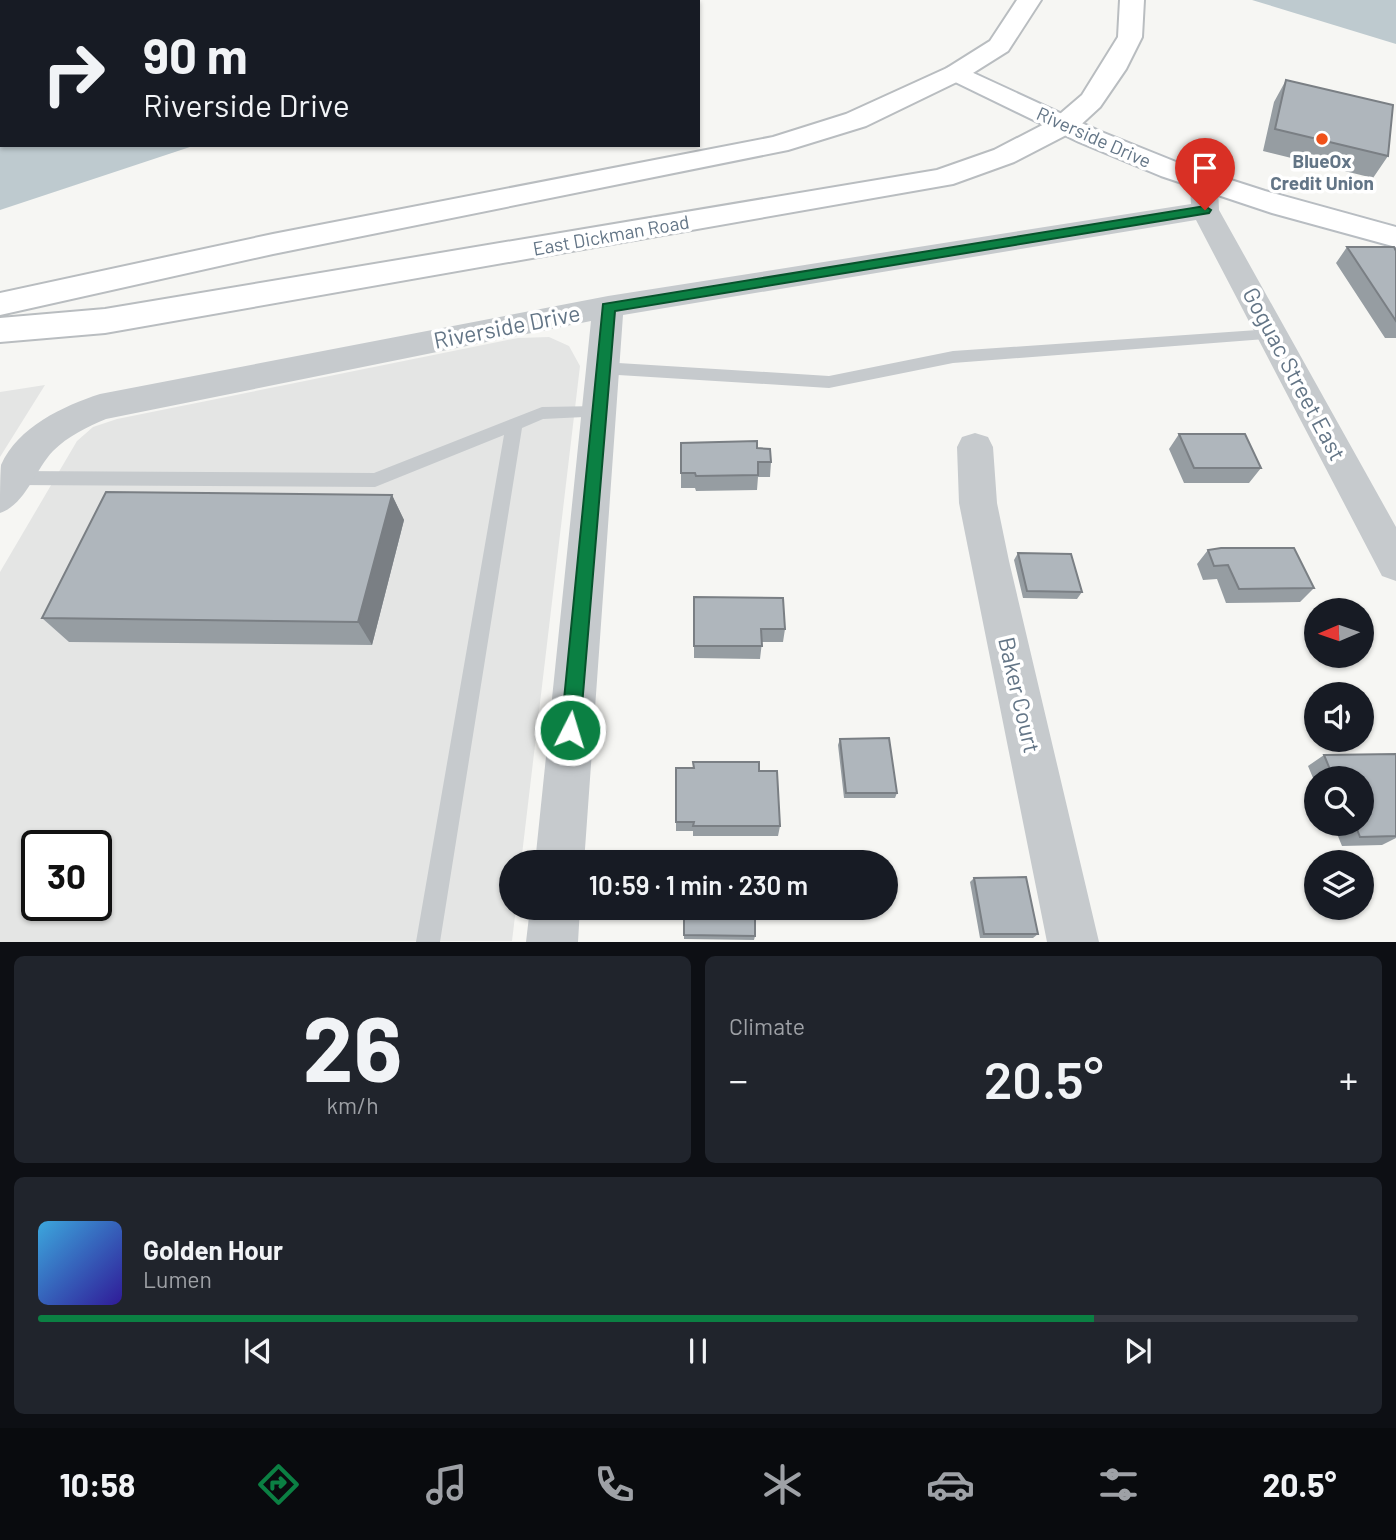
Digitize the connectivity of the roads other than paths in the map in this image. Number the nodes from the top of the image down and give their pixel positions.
1 (1029, 0) edge
2 (1132, 0) edge
3 (956, 74) junction
4 (1065, 125) junction
5 (1204, 196) junction
6 (1396, 237) edge
7 (0, 304) edge
8 (608, 307) junction
9 (0, 330) edge
10 (1272, 334) junction
11 (603, 368) junction
12 (599, 412) junction
13 (514, 425) junction
14 (975, 447) dead end
15 (6, 488) edge
16 (1396, 564) edge
17 (560, 850) edge
18 (554, 920) edge
19 (428, 942) edge
20 (552, 942) edge
21 (1073, 942) edge

1 - 3 main road
2 - 4 main road, East Dickman Road
3 - 4 main road, Riverside Drive
3 - 7 main road
4 - 5 main road, Riverside Drive
4 - 9 main road, East Dickman Road
5 - 6 main road, Riverside Drive
5 - 8 street, Riverside Drive
5 - 10 street, Goguac Street East
8 - 11 street
8 - 15 street, Riverside Drive
10 - 11 lane
10 - 16 street, Goguac Street East
11 - 12 street
12 - 13 lane
12 - 17 street
13 - 15 lane
13 - 19 lane
14 - 21 street, Baker Court
18 - 20 street

